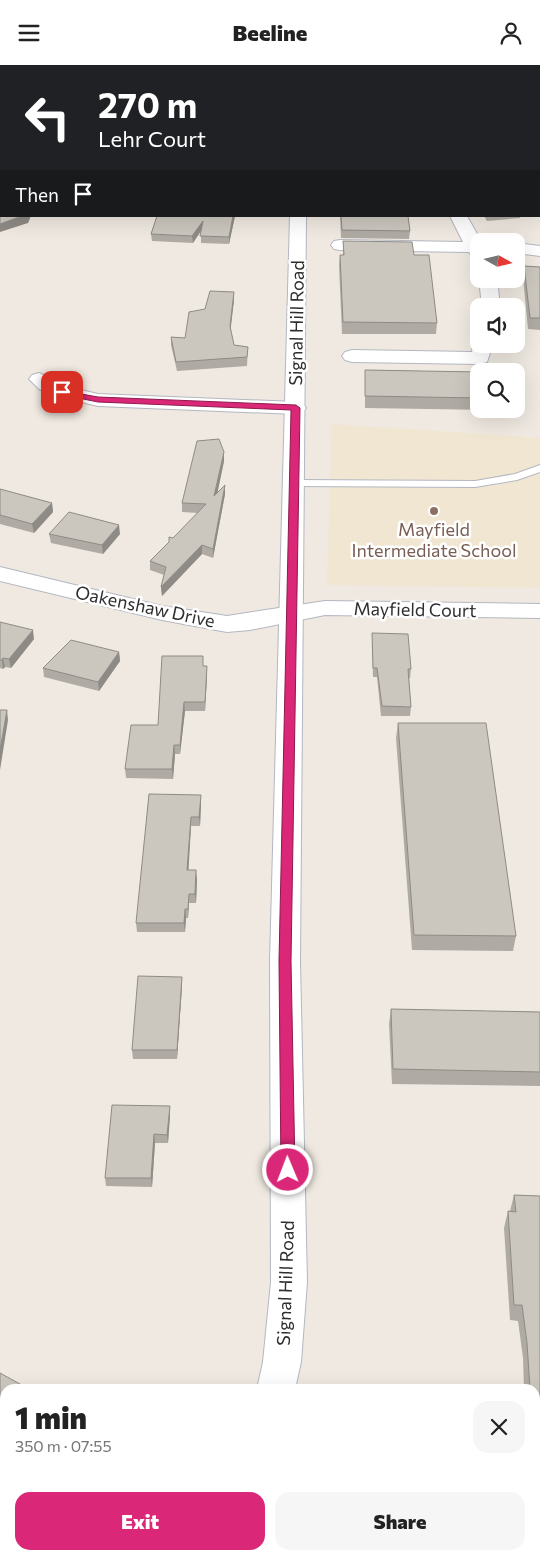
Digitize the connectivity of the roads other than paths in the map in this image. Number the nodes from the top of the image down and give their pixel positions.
1 (298, 217) edge
2 (459, 217) edge
3 (470, 236) edge
4 (340, 245) dead end
5 (470, 249) edge
6 (525, 249) edge
7 (540, 251) edge
8 (481, 353) edge
9 (352, 356) dead end
10 (39, 379) dead end
11 (296, 408) junction
12 (540, 469) edge
13 (294, 483) junction
14 (0, 574) edge
15 (540, 611) edge
16 (290, 613) junction
17 (277, 1384) edge

1 - 11 main road, Signal Hill Road
2 - 3 main road
4 - 5 main road
6 - 7 main road
8 - 9 main road
10 - 11 main road
11 - 13 main road, Signal Hill Road
12 - 13 lane
13 - 16 main road, Signal Hill Road
14 - 16 main road, Oakenshaw Drive
15 - 16 main road, Mayfield Court
16 - 17 main road, Signal Hill Road

